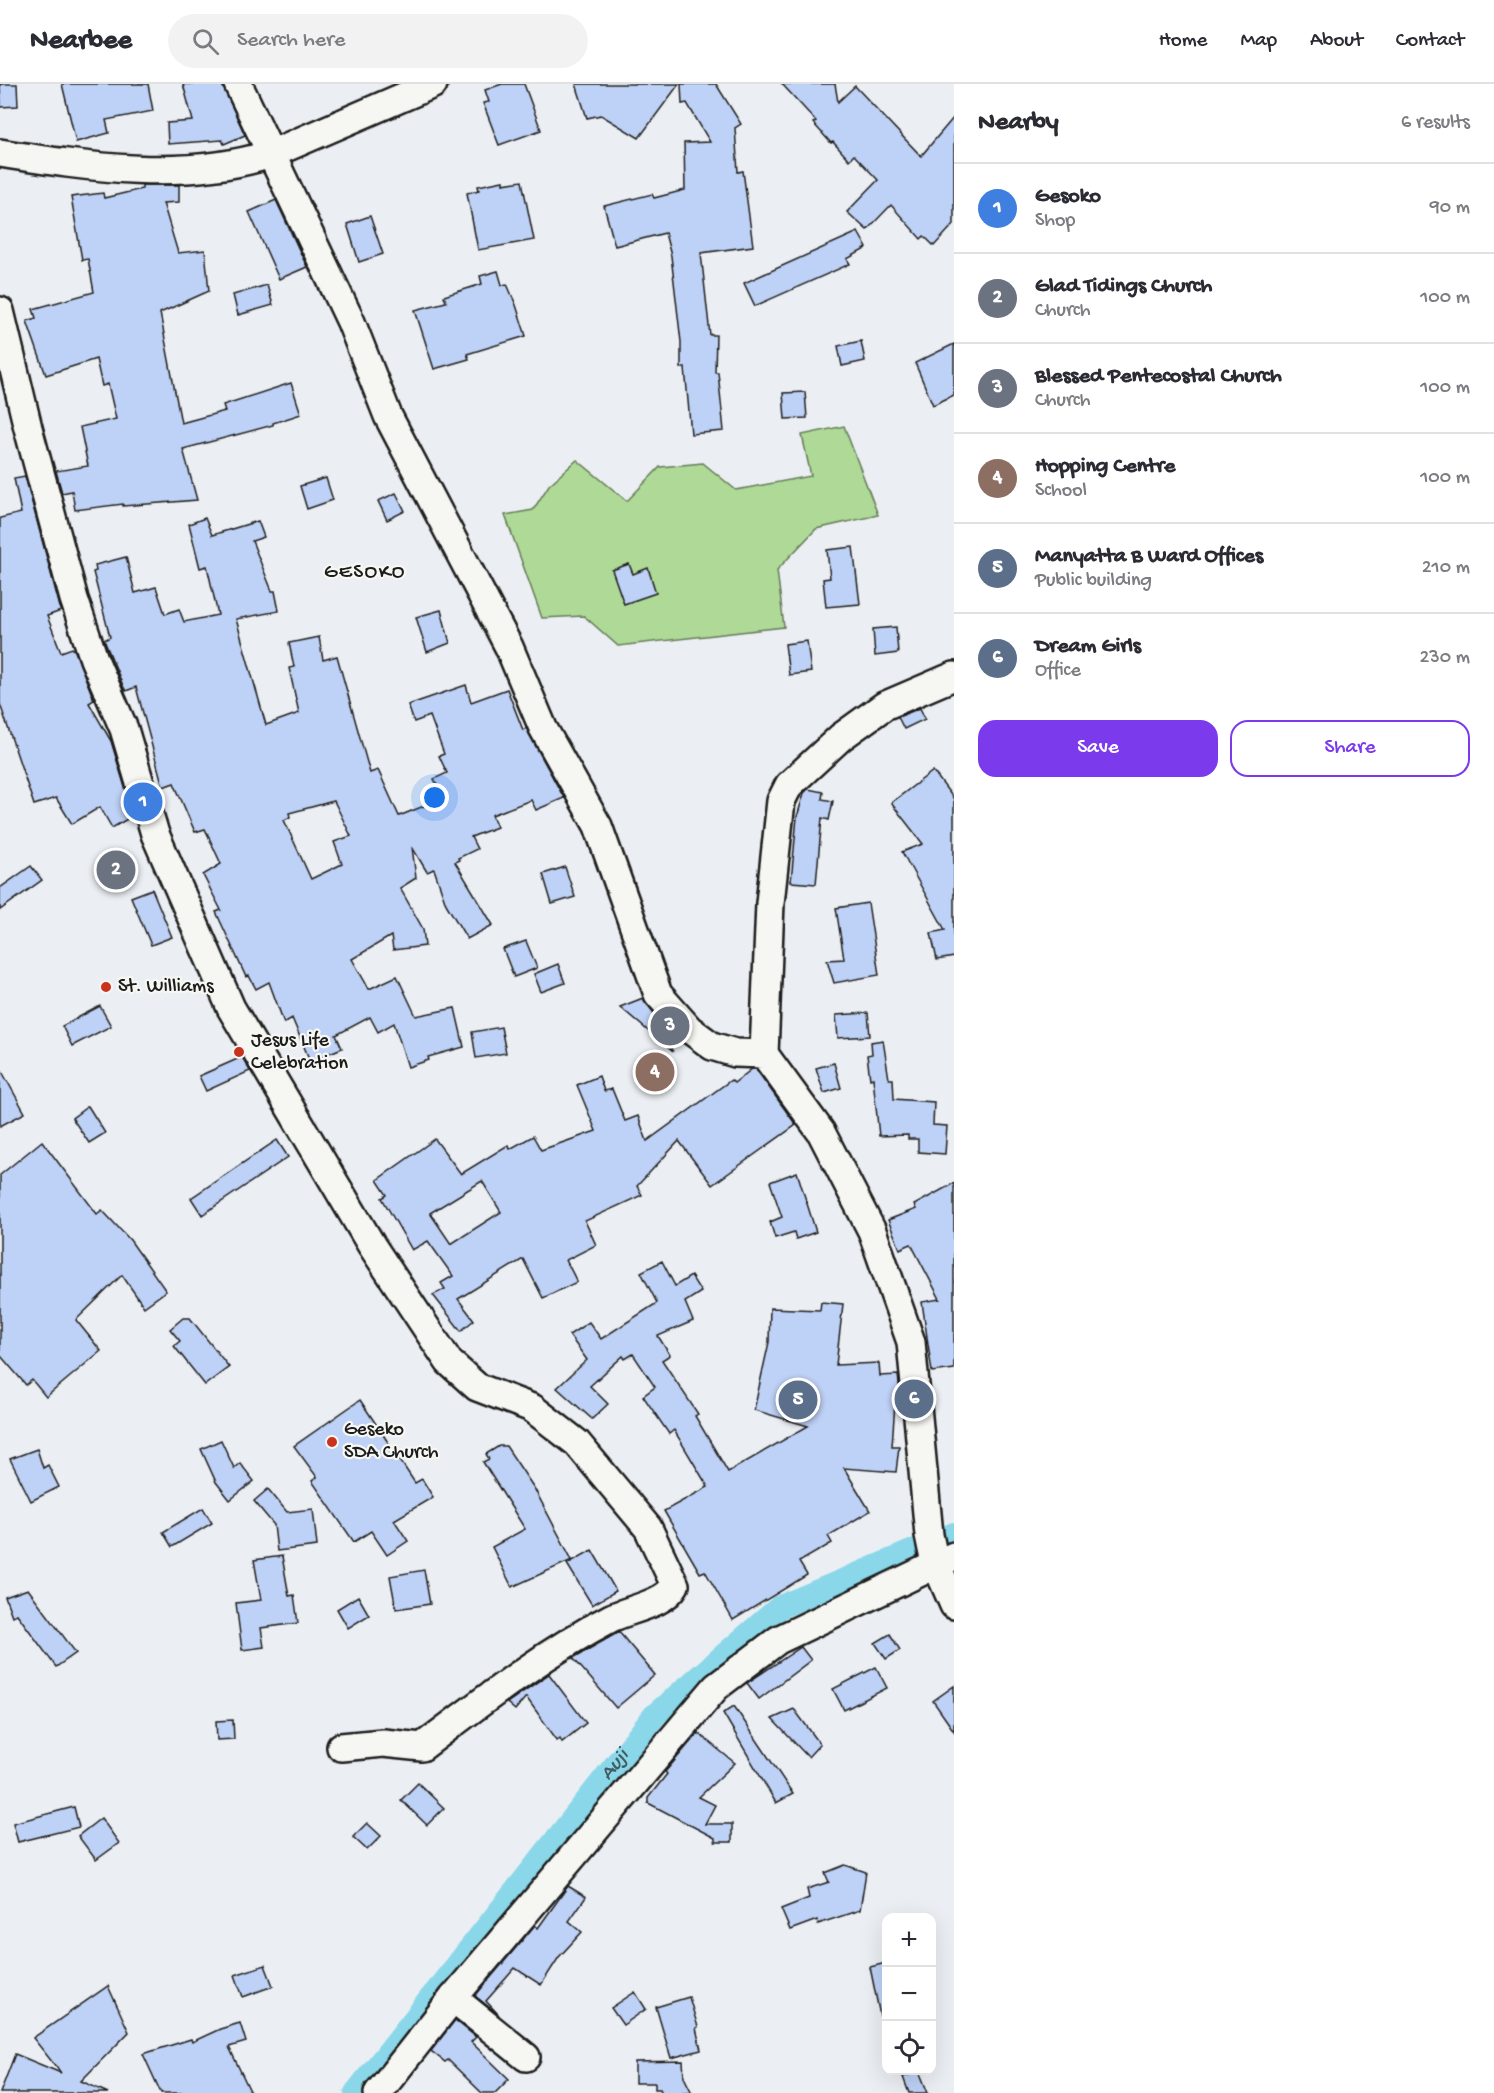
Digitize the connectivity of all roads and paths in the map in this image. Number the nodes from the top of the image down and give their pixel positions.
1 (238, 84) edge
2 (433, 84) edge
3 (0, 153) edge
4 (271, 154) junction
5 (0, 311) edge
6 (954, 676) edge
7 (764, 1054) junction
8 (939, 1554) edge
9 (954, 1605) edge
10 (341, 1747) dead end
11 (453, 1998) junction
12 (526, 2057) dead end
13 (378, 2093) edge

1 - 4 street
2 - 4 street
3 - 4 street
4 - 7 street
5 - 10 street
6 - 7 street
7 - 8 street
8 - 9 street
8 - 11 street
11 - 12 street
11 - 13 street

